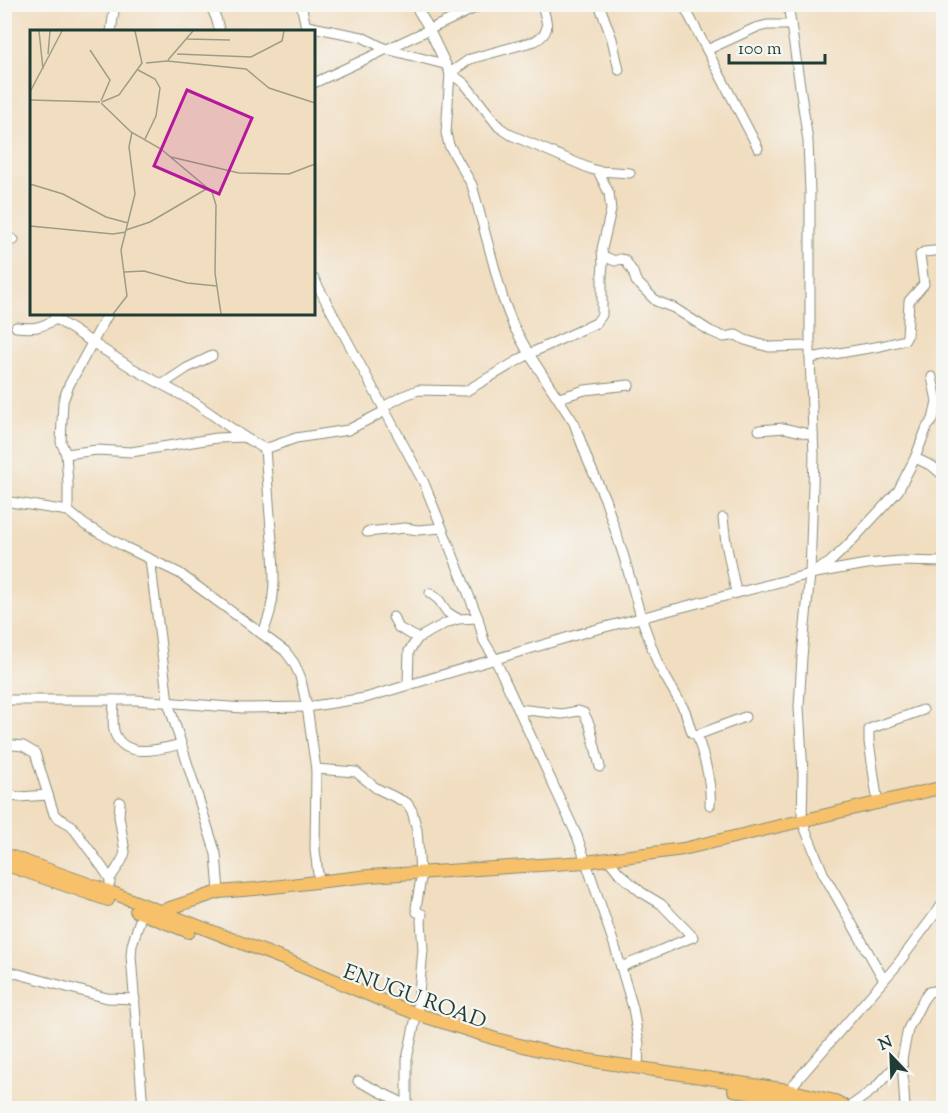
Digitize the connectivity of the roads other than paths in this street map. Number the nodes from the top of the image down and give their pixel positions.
1 (115, 4) edge
2 (210, 4) edge
3 (301, 4) edge
4 (414, 4) edge
5 (484, 4) edge
6 (542, 4) edge
7 (599, 4) edge
8 (683, 4) edge
9 (788, 4) edge
10 (791, 25) junction
11 (307, 29) edge
12 (111, 30) edge
13 (219, 30) edge
14 (315, 30) edge
15 (429, 31) junction
16 (386, 49) junction
17 (706, 50) junction
18 (444, 64) junction
19 (619, 70) dead end
20 (450, 73) junction
21 (315, 83) edge
22 (758, 148) dead end
23 (598, 171) junction
24 (630, 173) dead end
25 (944, 250) edge
26 (603, 256) junction
27 (315, 281) edge
28 (107, 315) edge
29 (55, 316) edge
30 (16, 327) dead end
31 (92, 343) junction
32 (810, 346) junction
33 (529, 354) junction
34 (212, 356) dead end
35 (810, 358) junction
36 (932, 377) dead end
37 (163, 384) junction
38 (629, 385) dead end
39 (559, 398) junction
40 (384, 409) junction
41 (759, 430) dead end
42 (813, 435) junction
43 (244, 437) junction
44 (265, 449) junction
45 (66, 454) junction
46 (915, 458) junction
47 (944, 476) edge
48 (4, 501) edge
49 (68, 511) junction
50 (723, 518) dead end
51 (442, 528) junction
52 (367, 532) dead end
53 (150, 559) junction
54 (944, 562) edge
55 (810, 574) junction
56 (736, 592) junction
57 (430, 593) dead end
58 (447, 612) junction
59 (393, 616) dead end
60 (641, 617) junction
61 (478, 618) junction
62 (458, 619) junction
63 (446, 623) junction
64 (262, 634) junction
65 (418, 638) junction
66 (495, 659) junction
67 (408, 685) junction
68 (4, 700) edge
69 (114, 700) junction
70 (168, 702) junction
71 (306, 707) junction
72 (518, 709) junction
73 (923, 710) dead end
74 (745, 717) dead end
75 (698, 735) junction
76 (4, 744) edge
77 (181, 744) junction
78 (600, 767) dead end
79 (316, 769) junction
80 (944, 787) edge
81 (4, 795) edge
82 (48, 795) junction
83 (120, 802) dead end
84 (878, 804) junction
85 (710, 805) dead end
86 (802, 821) junction
87 (4, 854) edge
88 (608, 859) junction
89 (586, 862) junction
90 (4, 864) edge
91 (421, 872) junction
92 (319, 882) junction
93 (109, 885) junction
94 (219, 892) junction
95 (944, 903) edge
96 (152, 914) junction
97 (621, 967) junction
98 (4, 970) edge
99 (884, 980) junction
100 (944, 989) edge
101 (135, 999) junction
102 (416, 1018) junction
103 (902, 1059) junction
104 (638, 1067) junction
105 (358, 1081) dead end
106 (781, 1099) edge
107 (4, 1106) edge
108 (408, 1107) edge
109 (13, 1108) edge
110 (143, 1108) edge
111 (828, 1108) edge
112 (848, 1108) edge
113 (904, 1108) edge

1 - 12 street
2 - 13 street
3 - 11 street
4 - 15 street
5 - 15 street
6 - 20 street
7 - 19 street
8 - 17 street
9 - 10 street
10 - 17 street
10 - 32 street
14 - 16 street
15 - 16 street
15 - 18 street
16 - 18 street
16 - 21 street
17 - 22 street
18 - 20 street
20 - 23 street
20 - 33 street
23 - 24 street
23 - 26 street
25 - 35 street
26 - 32 street
26 - 33 street
27 - 40 street
28 - 31 street
29 - 30 street
29 - 31 street
31 - 37 street
31 - 45 street
32 - 35 street
33 - 39 street
33 - 40 street
34 - 37 street
35 - 42 street
36 - 46 street
37 - 43 street
38 - 39 street
39 - 60 street
40 - 44 street
40 - 51 street
41 - 42 street
42 - 55 street
43 - 44 street
43 - 45 street
44 - 64 street
45 - 49 street
46 - 47 street
46 - 55 street
48 - 49 street
49 - 53 street
50 - 56 street
51 - 52 street
51 - 61 street
53 - 64 street
53 - 70 street
54 - 55 street
55 - 56 street
55 - 86 street
56 - 60 street
57 - 58 street
58 - 62 street
58 - 63 street
59 - 65 street
60 - 66 street
60 - 75 street
61 - 62 street
61 - 66 street
62 - 63 street
63 - 65 street
64 - 71 street
65 - 67 street
66 - 67 street
66 - 72 street
67 - 71 street
68 - 69 street
69 - 70 street
69 - 77 street
70 - 71 street
70 - 77 street
71 - 79 street
72 - 78 street
72 - 89 street
73 - 84 street
74 - 75 street
75 - 85 street
76 - 82 street
77 - 94 street
79 - 91 street
79 - 92 street
80 - 84 main road
81 - 82 street
82 - 93 street
83 - 93 street
84 - 86 main road
86 - 88 main road
86 - 99 street
87 - 93 main road
88 - 89 main road
88 - 97 street
89 - 91 main road
89 - 97 street
90 - 96 main road, ENUGU ROAD
91 - 92 main road
91 - 102 street
92 - 94 main road
93 - 96 main road
94 - 96 main road
95 - 99 street
96 - 101 street
96 - 102 main road, ENUGU ROAD
97 - 104 street
98 - 101 street
99 - 106 street
100 - 103 street
101 - 110 street
102 - 104 main road
102 - 106 main road, ENUGU ROAD
102 - 108 street
103 - 112 street
103 - 113 street
104 - 106 main road
105 - 108 street
106 - 111 main road, ENUGU ROAD
106 - 112 main road
107 - 109 street

